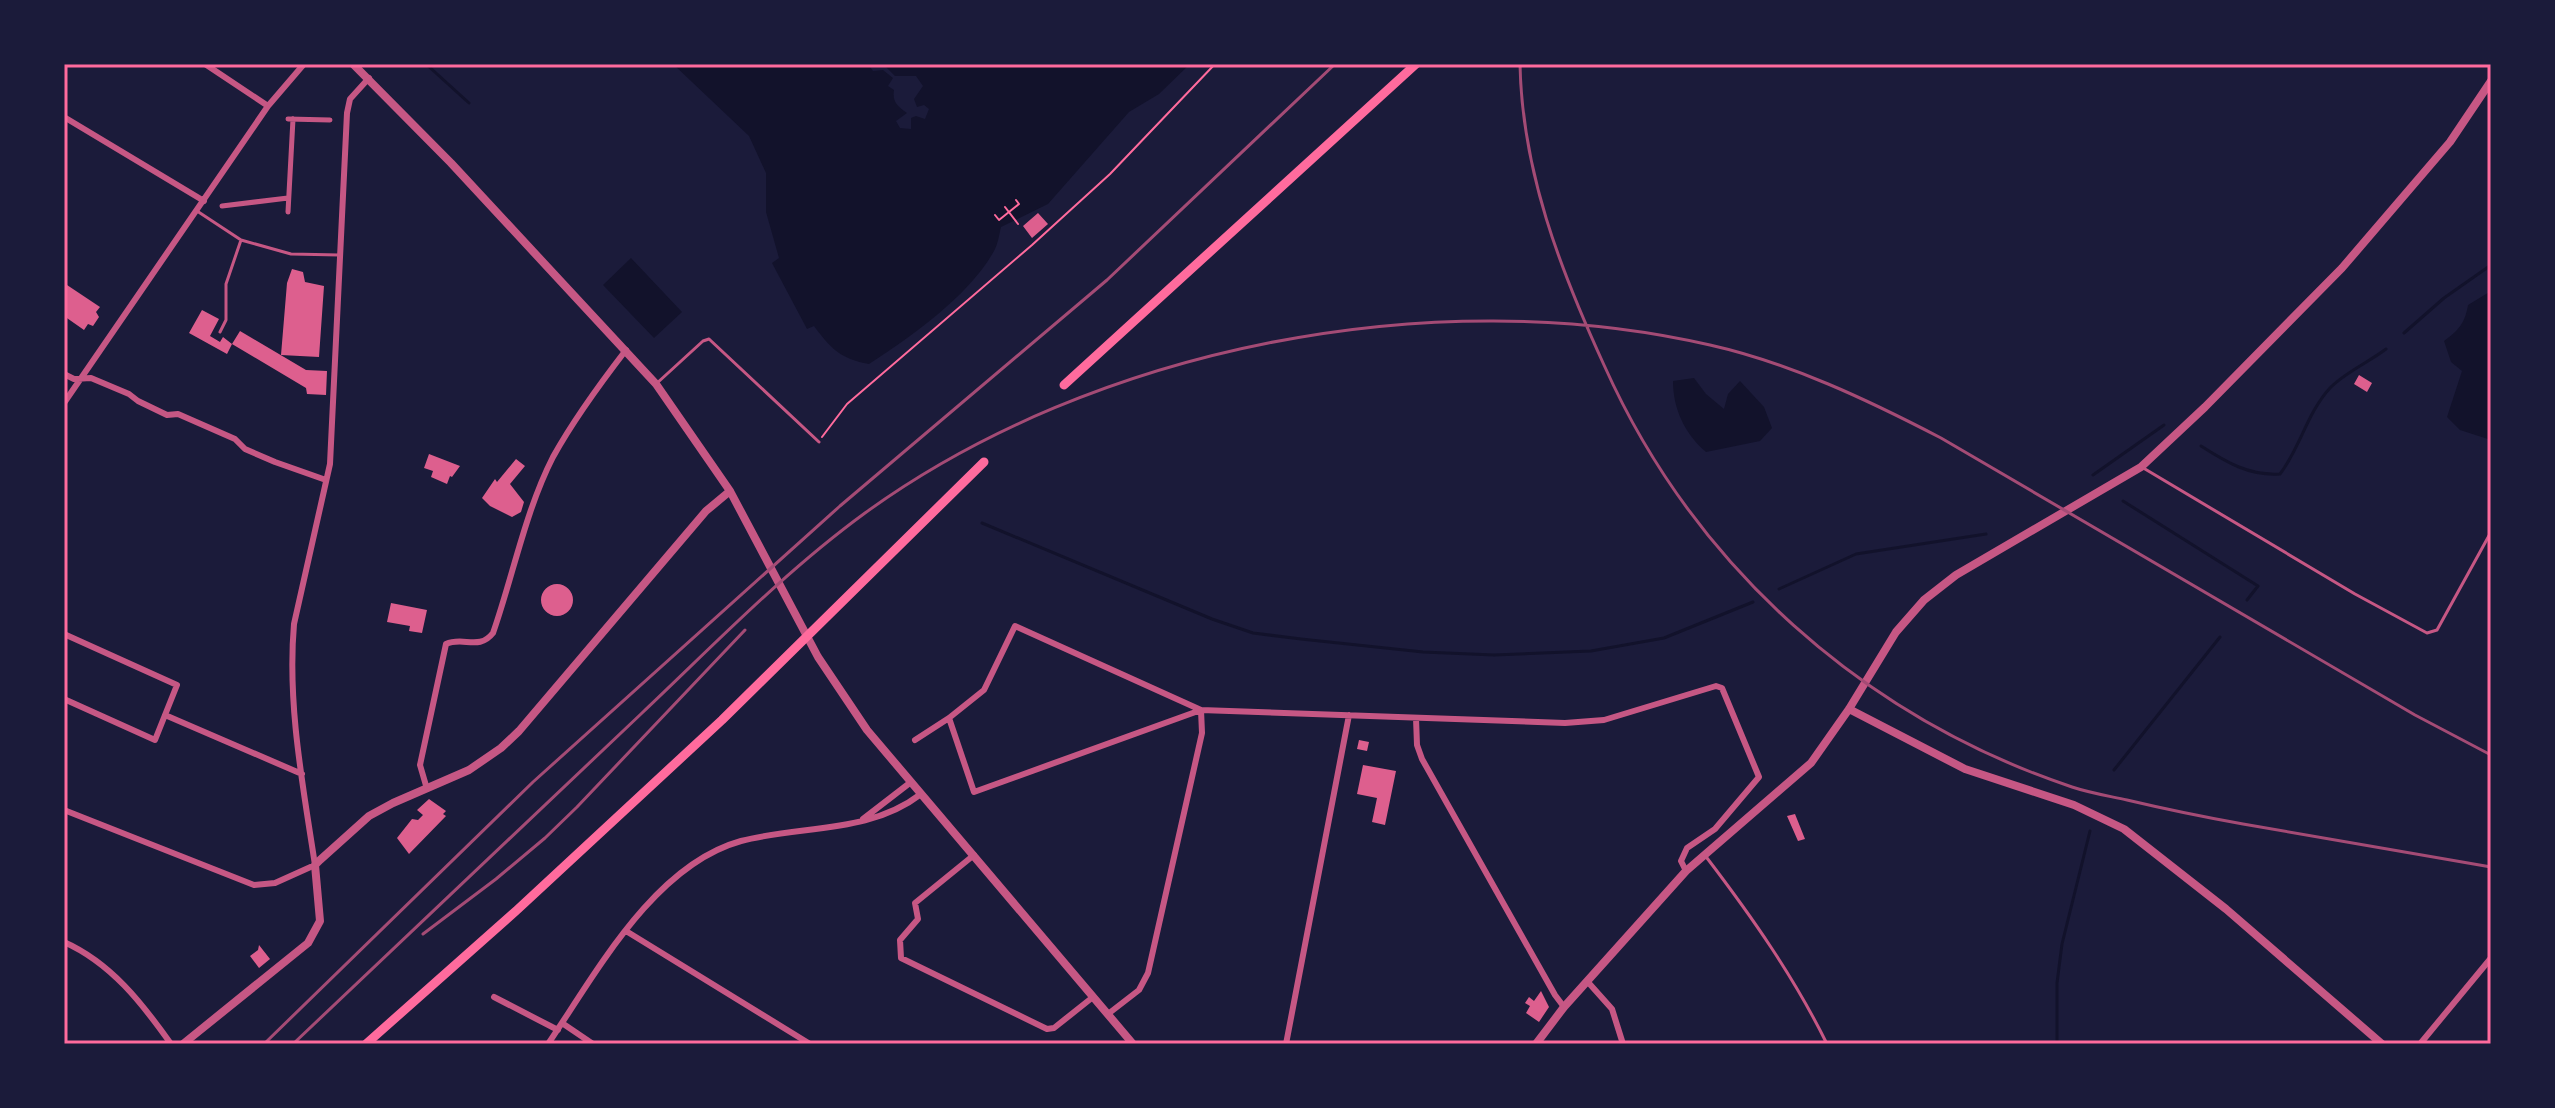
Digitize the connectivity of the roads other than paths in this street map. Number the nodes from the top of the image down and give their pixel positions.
1 (205, 64) edge
2 (304, 64) edge
3 (353, 64) edge
4 (1416, 64) edge
5 (369, 78) junction
6 (2491, 81) edge
7 (268, 106) junction
8 (64, 117) edge
9 (330, 120) dead end
10 (288, 198) junction
11 (204, 201) junction
12 (222, 206) dead end
13 (197, 211) junction
14 (288, 212) dead end
15 (241, 240) junction
16 (340, 255) junction
17 (220, 332) dead end
18 (626, 350) junction
19 (64, 374) edge
20 (81, 378) junction
21 (656, 384) junction
22 (1064, 385) dead end
23 (64, 403) edge
24 (819, 442) road end
25 (984, 462) dead end
26 (2141, 467) junction
27 (326, 480) junction
28 (730, 491) junction
29 (2491, 532) edge
30 (64, 634) edge
31 (806, 636) junction
32 (64, 699) edge
33 (1849, 709) junction
34 (1201, 710) junction
35 (165, 715) junction
36 (1349, 715) junction
37 (949, 718) junction
38 (1416, 718) junction
39 (915, 740) dead end
40 (302, 774) junction
41 (911, 782) junction
42 (427, 789) junction
43 (921, 794) junction
44 (64, 810) edge
45 (861, 822) junction
46 (974, 855) junction
47 (1705, 855) junction
48 (315, 865) junction
49 (1686, 871) junction
50 (626, 931) junction
51 (64, 942) edge
52 (2491, 958) edge
53 (1587, 981) junction
54 (494, 997) dead end
55 (1093, 997) junction
56 (1564, 1007) junction
57 (1108, 1014) junction
58 (560, 1026) junction
59 (171, 1044) edge
60 (183, 1044) edge
61 (366, 1044) edge
62 (548, 1044) edge
63 (593, 1044) edge
64 (810, 1044) edge
65 (1133, 1044) edge
66 (1286, 1044) edge
67 (1536, 1044) edge
68 (1623, 1044) edge
69 (1827, 1044) edge
70 (2382, 1044) edge
71 (2420, 1044) edge

1 - 7 street
2 - 7 street
3 - 5 street
4 - 22 main road
5 - 16 street
5 - 18 street
6 - 26 street
7 - 11 street
8 - 11 street
9 - 10 street
10 - 12 street
10 - 14 street
11 - 13 street
13 - 15 lane
13 - 20 street
15 - 16 lane
15 - 17 lane
16 - 27 street
18 - 21 street
18 - 42 street
19 - 20 street
20 - 23 street
20 - 27 street
21 - 24 lane
21 - 28 street
25 - 31 main road
26 - 29 lane
26 - 33 street
27 - 40 street
28 - 31 street
28 - 42 street
30 - 35 street
31 - 41 street
31 - 61 main road
32 - 35 street
33 - 47 street
33 - 70 street
34 - 36 street
34 - 37 street
34 - 37 street
34 - 57 street
35 - 40 street
36 - 38 street
36 - 66 street
37 - 39 street
38 - 49 street
38 - 56 street
40 - 48 street
41 - 43 street
41 - 45 street
42 - 48 street
43 - 45 street
43 - 46 street
44 - 48 street
45 - 50 street
46 - 55 street
46 - 55 street
47 - 49 street
47 - 69 lane
48 - 60 street
49 - 53 street
50 - 58 street
50 - 64 street
51 - 59 street
52 - 71 street
53 - 56 street
53 - 68 street
54 - 58 street
55 - 57 street
56 - 67 street
57 - 65 street
58 - 62 street
58 - 63 street

